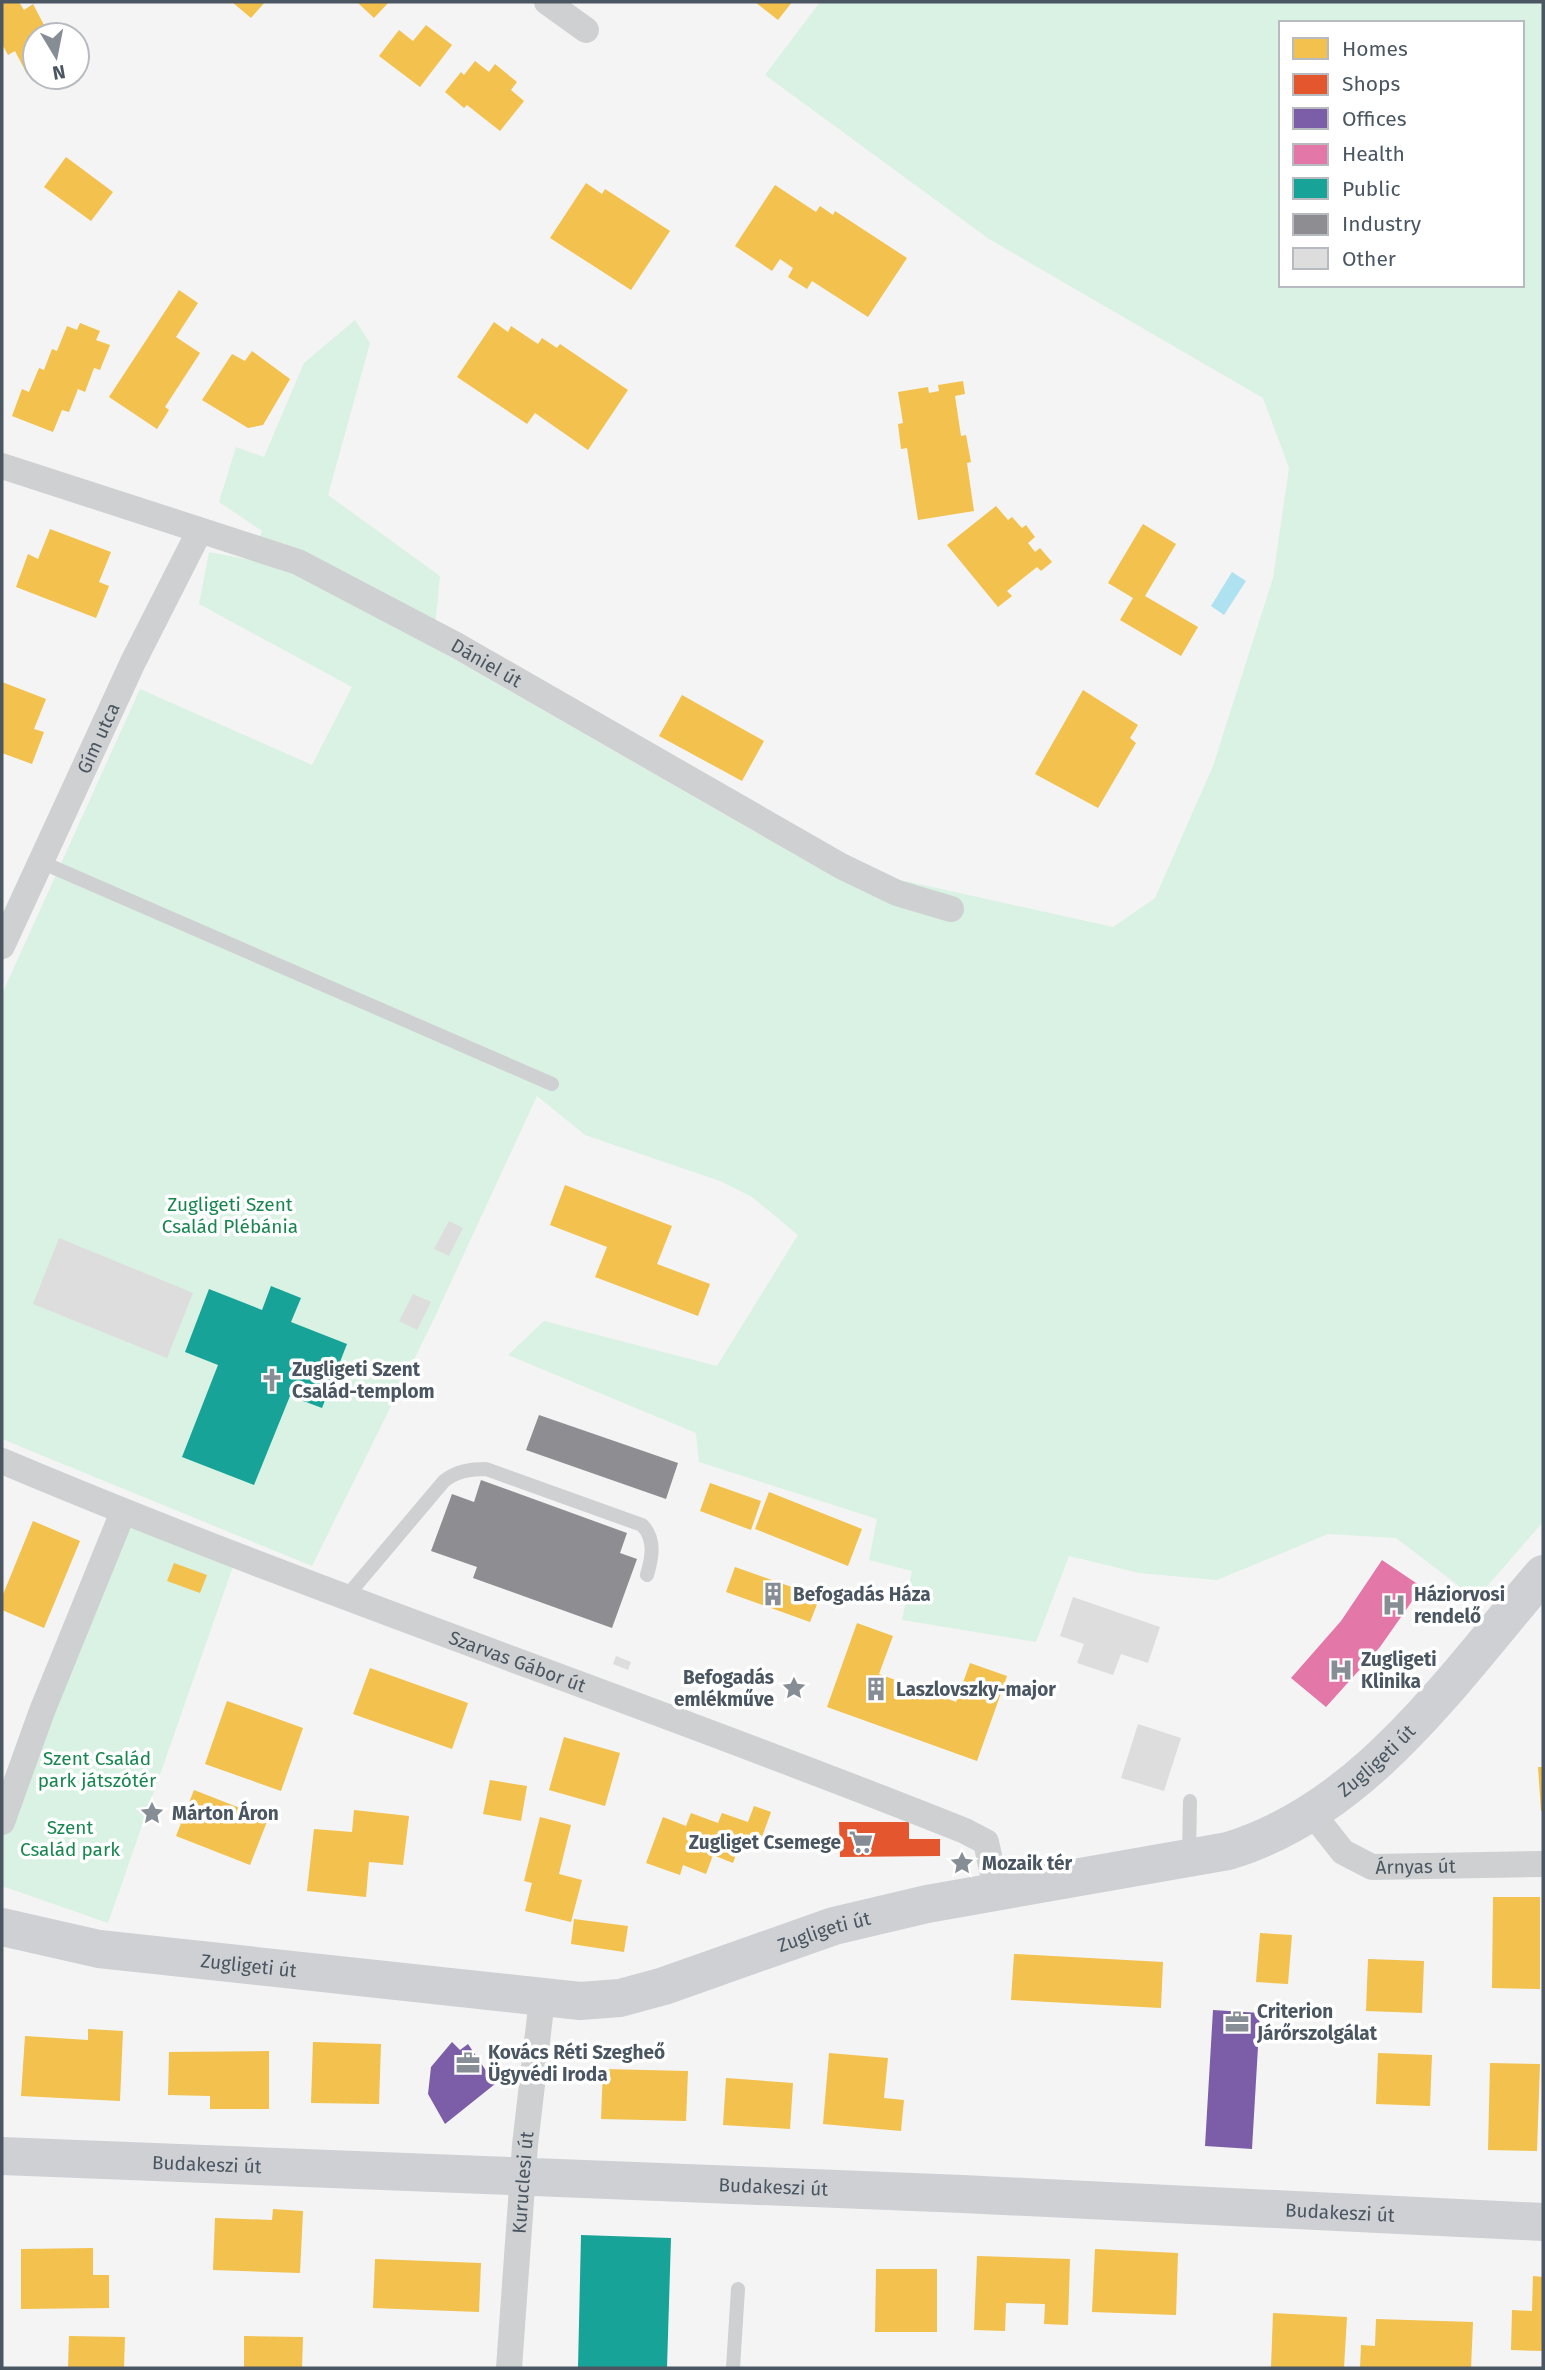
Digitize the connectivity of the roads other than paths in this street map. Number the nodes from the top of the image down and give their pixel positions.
1 (547, 2) edge
2 (586, 30) dead end
3 (2, 466) edge
4 (199, 532) junction
5 (41, 862) junction
6 (951, 909) dead end
7 (2, 946) edge
8 (552, 1084) dead end
9 (2, 1461) edge
10 (122, 1512) junction
11 (1543, 1574) edge
12 (647, 1575) dead end
13 (347, 1596) junction
14 (1190, 1801) dead end
15 (1312, 1813) junction
16 (2, 1822) edge
17 (1189, 1858) junction
18 (1543, 1864) edge
19 (997, 1893) junction
20 (2, 1927) edge
21 (542, 1999) junction
22 (2, 2156) edge
23 (523, 2178) junction
24 (1543, 2222) edge
25 (738, 2289) dead end
26 (509, 2368) edge
27 (733, 2368) edge

1 - 2 street
3 - 4 street, Dániel út
4 - 5 street, Gím utca
4 - 6 street, Dániel út
5 - 7 street, Gím utca
5 - 8 lane
9 - 10 street, Szarvas Gábor út
10 - 13 street, Szarvas Gábor út
10 - 16 street
11 - 15 street, Zugligeti út
12 - 13 lane
13 - 19 street, Szarvas Gábor út
14 - 17 lane
15 - 17 street, Zugligeti út
15 - 18 street, Árnyas út
17 - 19 street, Zugligeti út
19 - 21 street, Zugligeti út
20 - 21 street, Zugligeti út
21 - 23 street, Kuruclesi út
22 - 23 street, Budakeszi út
23 - 24 street, Budakeszi út
23 - 26 street, Kuruclesi út
25 - 27 lane

